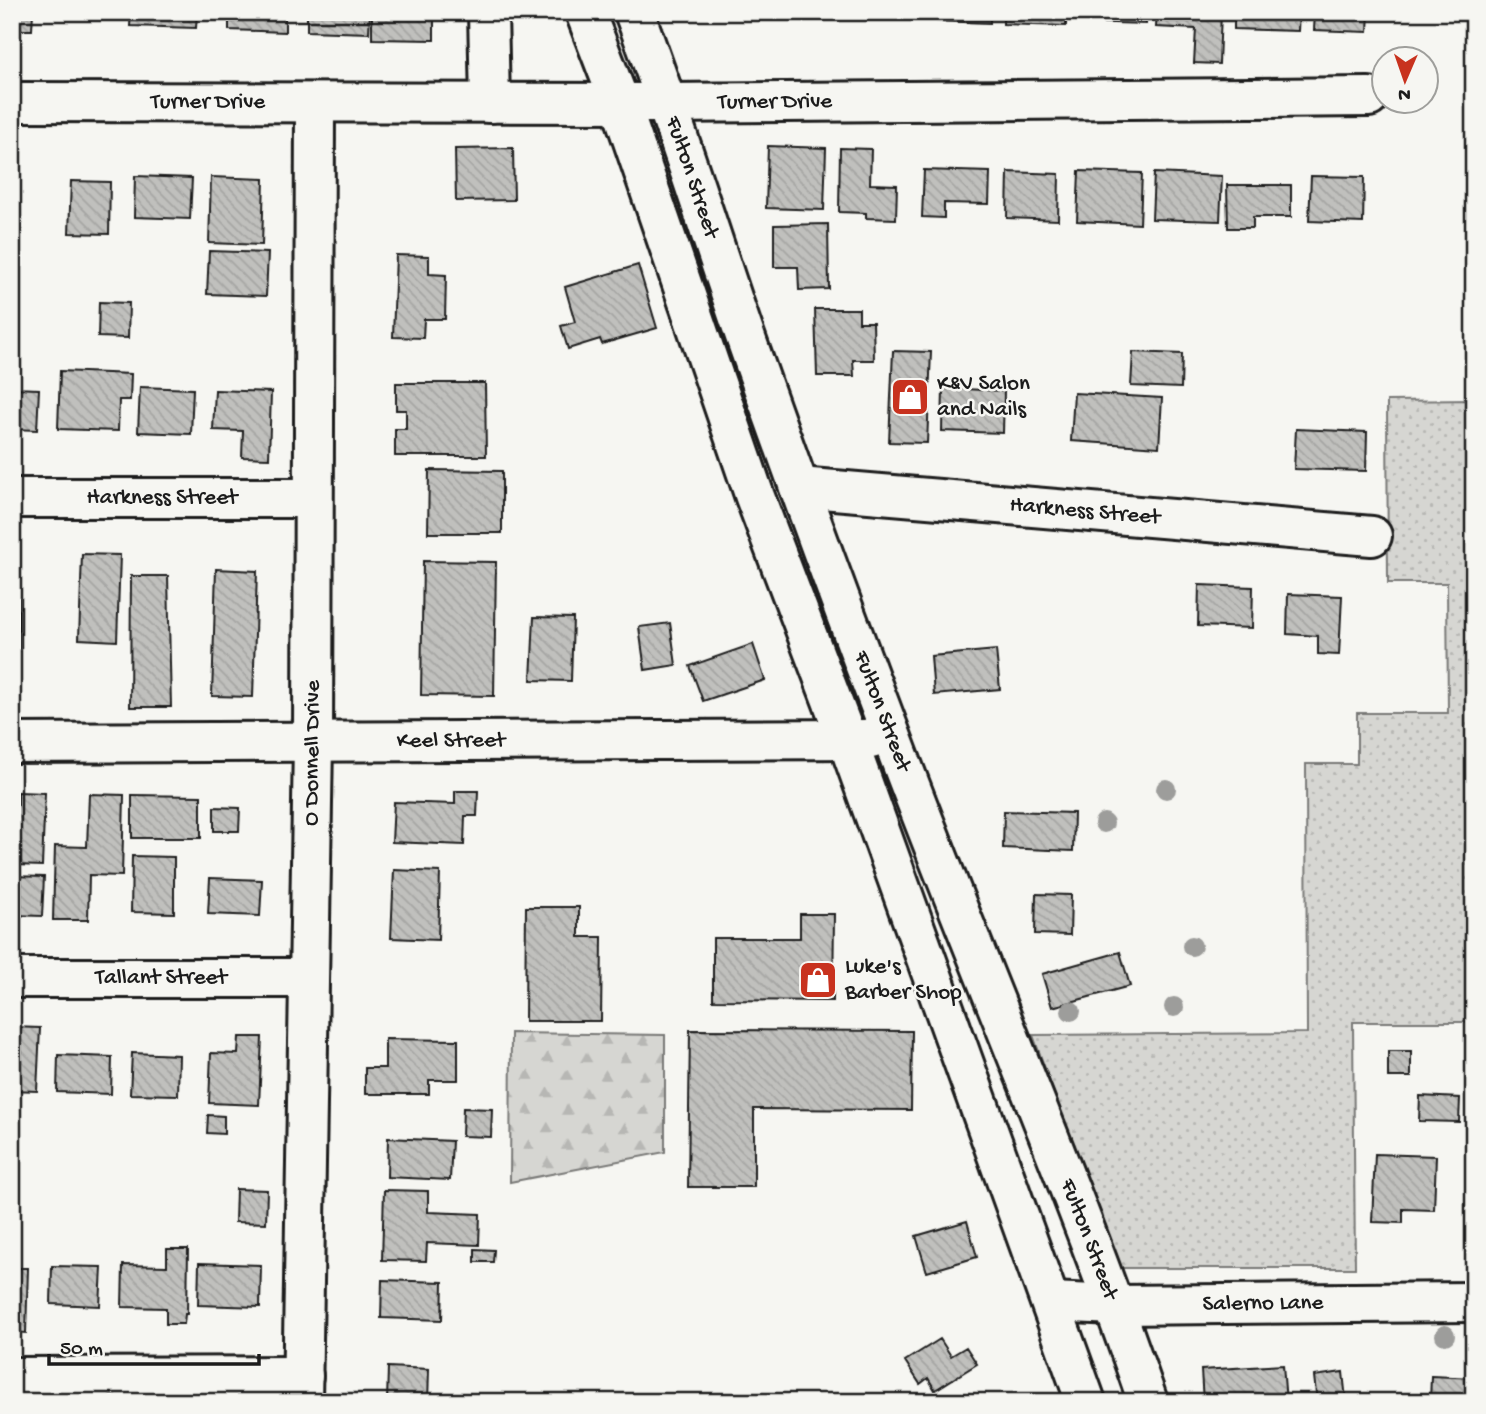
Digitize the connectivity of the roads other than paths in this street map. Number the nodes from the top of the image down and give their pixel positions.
1 (488, 12) edge
2 (585, 12) edge
3 (634, 12) edge
4 (1369, 97) dead end
5 (12, 103) edge
6 (489, 103) junction
7 (620, 103) junction
8 (668, 103) junction
9 (315, 104) junction
10 (799, 487) junction
11 (12, 498) edge
12 (313, 498) junction
13 (1372, 536) dead end
14 (847, 739) junction
15 (892, 739) junction
16 (12, 743) edge
17 (313, 743) junction
18 (12, 978) edge
19 (309, 978) junction
20 (1051, 1302) junction
21 (1474, 1302) edge
22 (1115, 1305) junction
23 (12, 1377) edge
24 (302, 1389) edge
25 (1086, 1402) edge
26 (1148, 1402) edge

1 - 6 street
2 - 7 street, Fulton Street
3 - 8 street, Fulton Street
4 - 8 street, Turner Drive
5 - 9 street, Turner Drive
6 - 7 street, Turner Drive
6 - 9 street, Turner Drive
7 - 8 street, Turner Drive
7 - 14 street, Fulton Street
8 - 10 street, Fulton Street
9 - 12 street, O Donnell Drive
10 - 13 street, Harkness Street
10 - 15 street, Fulton Street
11 - 12 street, Harkness Street
12 - 17 street, O Donnell Drive
14 - 15 street, Keel Street
14 - 17 street, Keel Street
14 - 20 street, Fulton Street
15 - 22 street, Fulton Street
16 - 17 street, Keel Street
17 - 19 street, O Donnell Drive
18 - 19 street, Tallant Street
19 - 24 street, O Donnell Drive
20 - 22 street, Salerno Lane
20 - 25 street, Fulton Street
21 - 22 street, Salerno Lane
22 - 26 street, Fulton Street
23 - 24 street

